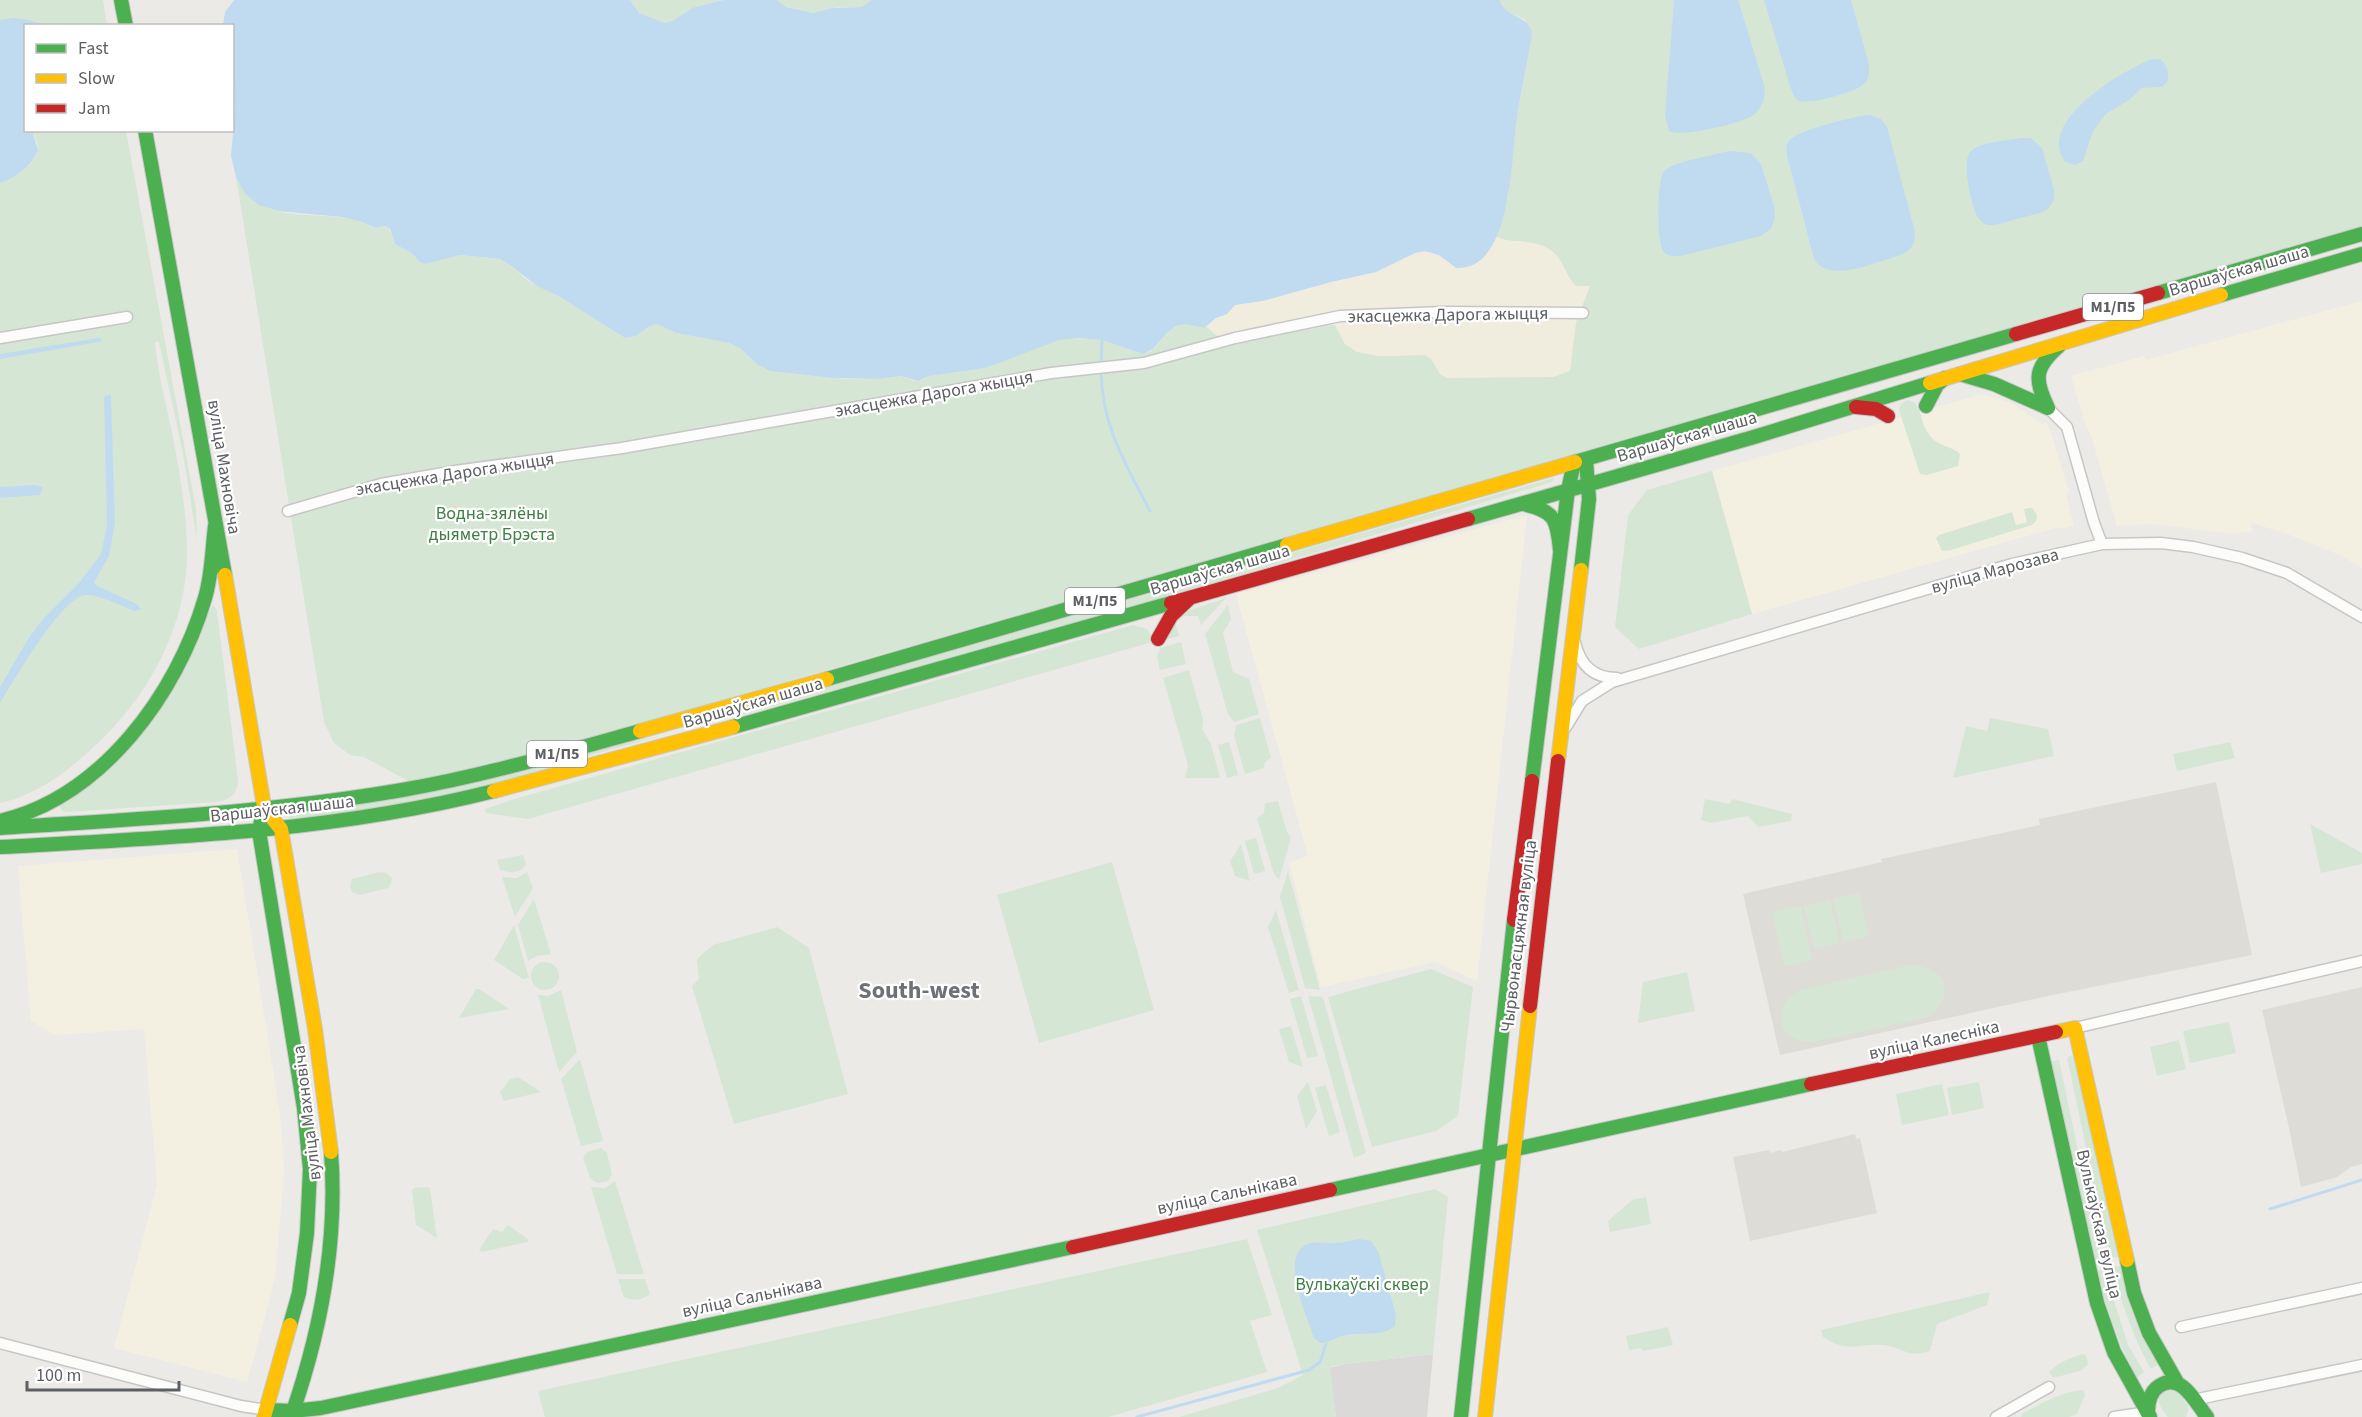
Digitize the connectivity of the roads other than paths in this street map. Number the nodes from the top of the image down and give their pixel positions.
1 (121, 0) edge
2 (126, 24) edge
3 (145, 132) edge
4 (2362, 234) edge
5 (2362, 254) edge
6 (1583, 313) dead end
7 (127, 317) dead end
8 (0, 338) edge
9 (2064, 342) junction
10 (1960, 374) junction
11 (1945, 378) junction
12 (1853, 406) junction
13 (1926, 406) dead end
14 (2048, 408) junction
15 (1888, 416) dead end
16 (1580, 461) junction
17 (1589, 484) junction
18 (1568, 490) junction
19 (1520, 503) junction
20 (288, 511) dead end
21 (215, 526) junction
22 (2102, 544) junction
23 (1560, 550) junction
24 (1192, 597) junction
25 (1125, 617) junction
26 (2362, 617) edge
27 (1573, 633) junction
28 (1624, 678) junction
29 (712, 712) junction
30 (663, 726) junction
31 (718, 731) junction
32 (1560, 740) junction
33 (669, 745) junction
34 (265, 809) junction
35 (0, 820) edge
36 (0, 828) edge
37 (281, 829) junction
38 (259, 831) junction
39 (0, 848) edge
40 (2362, 961) edge
41 (2075, 1028) junction
42 (2038, 1036) junction
43 (1514, 1150) junction
44 (1487, 1156) junction
45 (2362, 1288) edge
46 (2181, 1327) dead end
47 (0, 1343) edge
48 (2362, 1365) edge
49 (2178, 1384) junction
50 (2049, 1387) dead end
51 (2193, 1400) junction
52 (266, 1414) edge
53 (292, 1414) edge
54 (2149, 1415) edge
55 (1461, 1417) edge
56 (1485, 1417) edge
57 (1996, 1417) edge
58 (2114, 1417) edge
59 (2190, 1417) edge
60 (2207, 1417) edge

1 - 2 main road
3 - 21 main road, вуліца Махновіча
4 - 16 main road, Варшаўская шаша / М1/П5
5 - 9 main road, Варшаўская шаша / М1/П5
6 - 20 street, экасцежка Дарога жыцця
7 - 8 street
9 - 10 main road, Варшаўская шаша / М1/П5
9 - 14 main road
10 - 11 main road, Варшаўская шаша / М1/П5
10 - 14 main road
11 - 12 main road, Варшаўская шаша / М1/П5
11 - 13 main road
12 - 15 main road
12 - 17 main road, Варшаўская шаша / М1/П5
14 - 22 street
16 - 17 main road, Чырвонасцяжная вуліца
16 - 18 main road, Чырвонасцяжная вуліца
16 - 29 main road, Варшаўская шаша / М1/П5
17 - 18 main road, Варшаўская шаша / М1/П5
17 - 27 main road, Чырвонасцяжная вуліца
18 - 19 main road, Варшаўская шаша / М1/П5
18 - 23 main road, Чырвонасцяжная вуліца
19 - 23 main road
19 - 24 main road, Варшаўская шаша / М1/П5
21 - 34 main road, вуліца Махновіча
21 - 35 main road
22 - 26 street, вуліца Марозава
22 - 28 street, вуліца Марозава
23 - 44 main road, Чырвонасцяжная вуліца
24 - 25 main road, Варшаўская шаша / М1/П5
24 - 25 main road
25 - 31 main road, Варшаўская шаша / М1/П5
27 - 28 street, вуліца Марозава
27 - 32 main road, Чырвонасцяжная вуліца
28 - 32 street, вуліца Марозава
29 - 30 main road, Варшаўская шаша / М1/П5
29 - 31 main road
30 - 33 main road
30 - 34 main road, Варшаўская шаша / М1/П5
31 - 33 main road, Варшаўская шаша / М1/П5
32 - 43 main road, Чырвонасцяжная вуліца
33 - 37 main road, Варшаўская шаша / М1/П5
34 - 36 main road, Варшаўская шаша / М1/П5
34 - 37 main road, вуліца Махновіча
34 - 38 main road, вуліца Махновіча
37 - 38 main road, Варшаўская шаша / М1/П5
37 - 53 main road, вуліца Махновіча
38 - 39 main road, Варшаўская шаша / М1/П5
38 - 52 main road, вуліца Махновіча
40 - 41 street, вуліца Калесніка
41 - 42 main road, вуліца Калесніка
41 - 49 main road, Вулькаўская вуліца
42 - 43 main road, вуліца Калесніка
42 - 54 main road, Вулькаўская вуліца
43 - 44 main road, вуліца Сальнікава
43 - 56 main road, Чырвонасцяжная вуліца
44 - 53 main road, вуліца Сальнікава
44 - 55 main road, Чырвонасцяжная вуліца
45 - 46 street
47 - 52 street, вуліца Сальнікава
48 - 51 street
49 - 51 main road, Вулькаўская вуліца
49 - 54 main road
50 - 57 street
51 - 59 main road
51 - 60 main road, Вулькаўская вуліца
52 - 53 main road, вуліца Сальнікава
54 - 58 street

